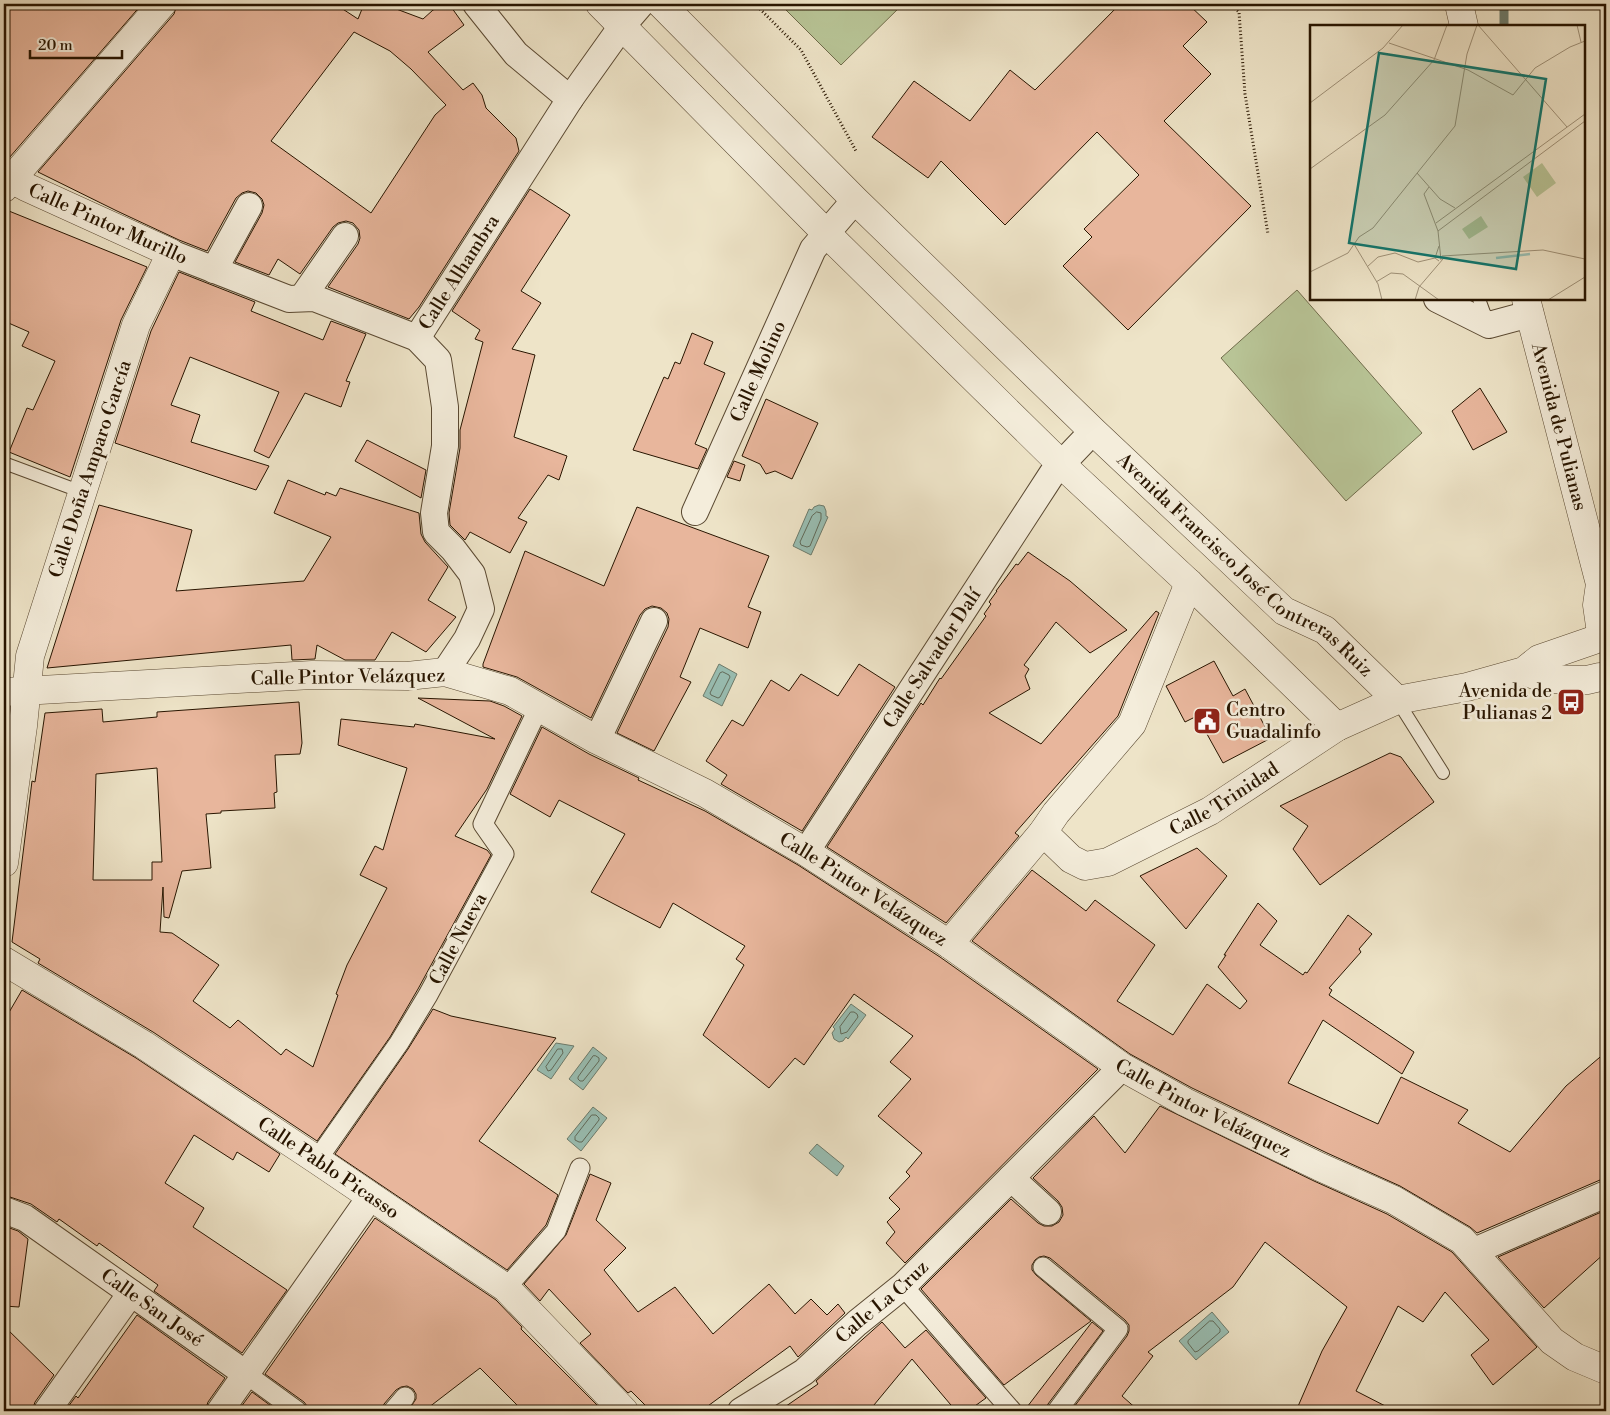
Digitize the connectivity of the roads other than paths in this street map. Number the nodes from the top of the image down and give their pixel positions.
1 (162, 4) edge
2 (476, 4) edge
3 (600, 4) edge
4 (641, 4) edge
5 (661, 4) edge
6 (1459, 4) edge
7 (1464, 25) edge
8 (622, 26) junction
9 (570, 99) junction
10 (6, 181) edge
11 (855, 200) junction
12 (250, 206) dead end
13 (826, 233) junction
14 (345, 236) dead end
15 (171, 253) junction
16 (214, 270) junction
17 (302, 298) junction
18 (1439, 300) edge
19 (1478, 300) edge
20 (1528, 307) edge
21 (1489, 325) junction
22 (417, 338) junction
23 (1093, 431) junction
24 (4, 463) edge
25 (1061, 464) junction
26 (82, 492) junction
27 (695, 512) dead end
28 (1189, 583) junction
29 (1603, 587) edge
30 (654, 621) dead end
31 (1600, 634) edge
32 (1524, 671) junction
33 (445, 672) junction
34 (1603, 679) edge
35 (15, 692) edge
36 (1397, 700) junction
37 (539, 707) junction
38 (1337, 727) junction
39 (597, 740) junction
40 (1443, 774) dead end
41 (1043, 832) junction
42 (806, 852) junction
43 (4, 863) edge
44 (949, 944) junction
45 (4, 961) edge
46 (1122, 1067) junction
47 (317, 1160) junction
48 (580, 1168) dead end
49 (1011, 1178) junction
50 (1606, 1194) edge
51 (371, 1196) junction
52 (4, 1210) edge
53 (1048, 1212) dead end
54 (1472, 1252) junction
55 (1044, 1267) dead end
56 (903, 1286) junction
57 (506, 1288) junction
58 (132, 1293) junction
59 (1606, 1370) edge
60 (246, 1374) junction
61 (620, 1410) edge
62 (47, 1411) edge
63 (220, 1411) edge
64 (297, 1411) edge
65 (741, 1411) edge
66 (1012, 1411) edge
67 (1057, 1411) edge

1 - 10 street
2 - 9 street
3 - 8 street
4 - 8 street
5 - 11 street, Avenida Francisco José Contreras Ruiz
6 - 7 street
8 - 9 street, Calle Alhambra
8 - 13 street
9 - 22 street, Calle Alhambra
10 - 15 street, Calle Pintor Murillo
11 - 13 street
11 - 23 street, Avenida Francisco José Contreras Ruiz
12 - 16 street
13 - 25 street
13 - 27 street, Calle Molino
14 - 17 street
15 - 16 street, Calle Pintor Murillo
15 - 26 street, Calle Doña Amparo García
16 - 17 street, Calle Pintor Murillo
17 - 22 street, Calle Pintor Murillo
18 - 21 street
19 - 21 lane
20 - 21 street
20 - 29 street, Avenida de Pulianas
22 - 33 street, Calle Alhambra
23 - 25 street
23 - 36 street, Avenida Francisco José Contreras Ruiz
24 - 26 lane
25 - 28 street
25 - 42 street, Calle Salvador Dalí
26 - 35 street, Calle Doña Amparo García
28 - 38 street
28 - 41 street
29 - 31 street, Avenida de Pulianas
30 - 39 street
31 - 32 street, Calle Trinidad
31 - 34 street, Avenida de Pulianas
32 - 34 street
32 - 36 street, Calle Trinidad
33 - 35 street, Calle Pintor Velázquez
33 - 37 street, Calle Pintor Velázquez
35 - 43 street, Calle Doña Amparo García
36 - 38 street, Calle Trinidad
36 - 40 lane
37 - 39 street, Calle Pintor Velázquez
37 - 47 street, Calle Nueva
38 - 41 street, Calle Trinidad
39 - 42 street, Calle Pintor Velázquez
41 - 44 street
42 - 44 street, Calle Pintor Velázquez
44 - 46 street, Calle Pintor Velázquez
45 - 47 street, Calle Pablo Picasso
46 - 49 street, Calle La Cruz
46 - 54 street, Calle Pintor Velázquez
47 - 51 street, Calle Pablo Picasso
48 - 57 street
49 - 53 street
49 - 56 street, Calle La Cruz
50 - 54 street
51 - 57 street, Calle Pablo Picasso
51 - 60 street
52 - 58 street, Calle San José
54 - 59 street, Calle Pintor Velázquez
55 - 67 street
56 - 65 street, Calle La Cruz
56 - 66 street
57 - 61 street, Calle Pablo Picasso
58 - 60 street, Calle San José
58 - 62 street
60 - 63 street
60 - 64 street, Calle San José

